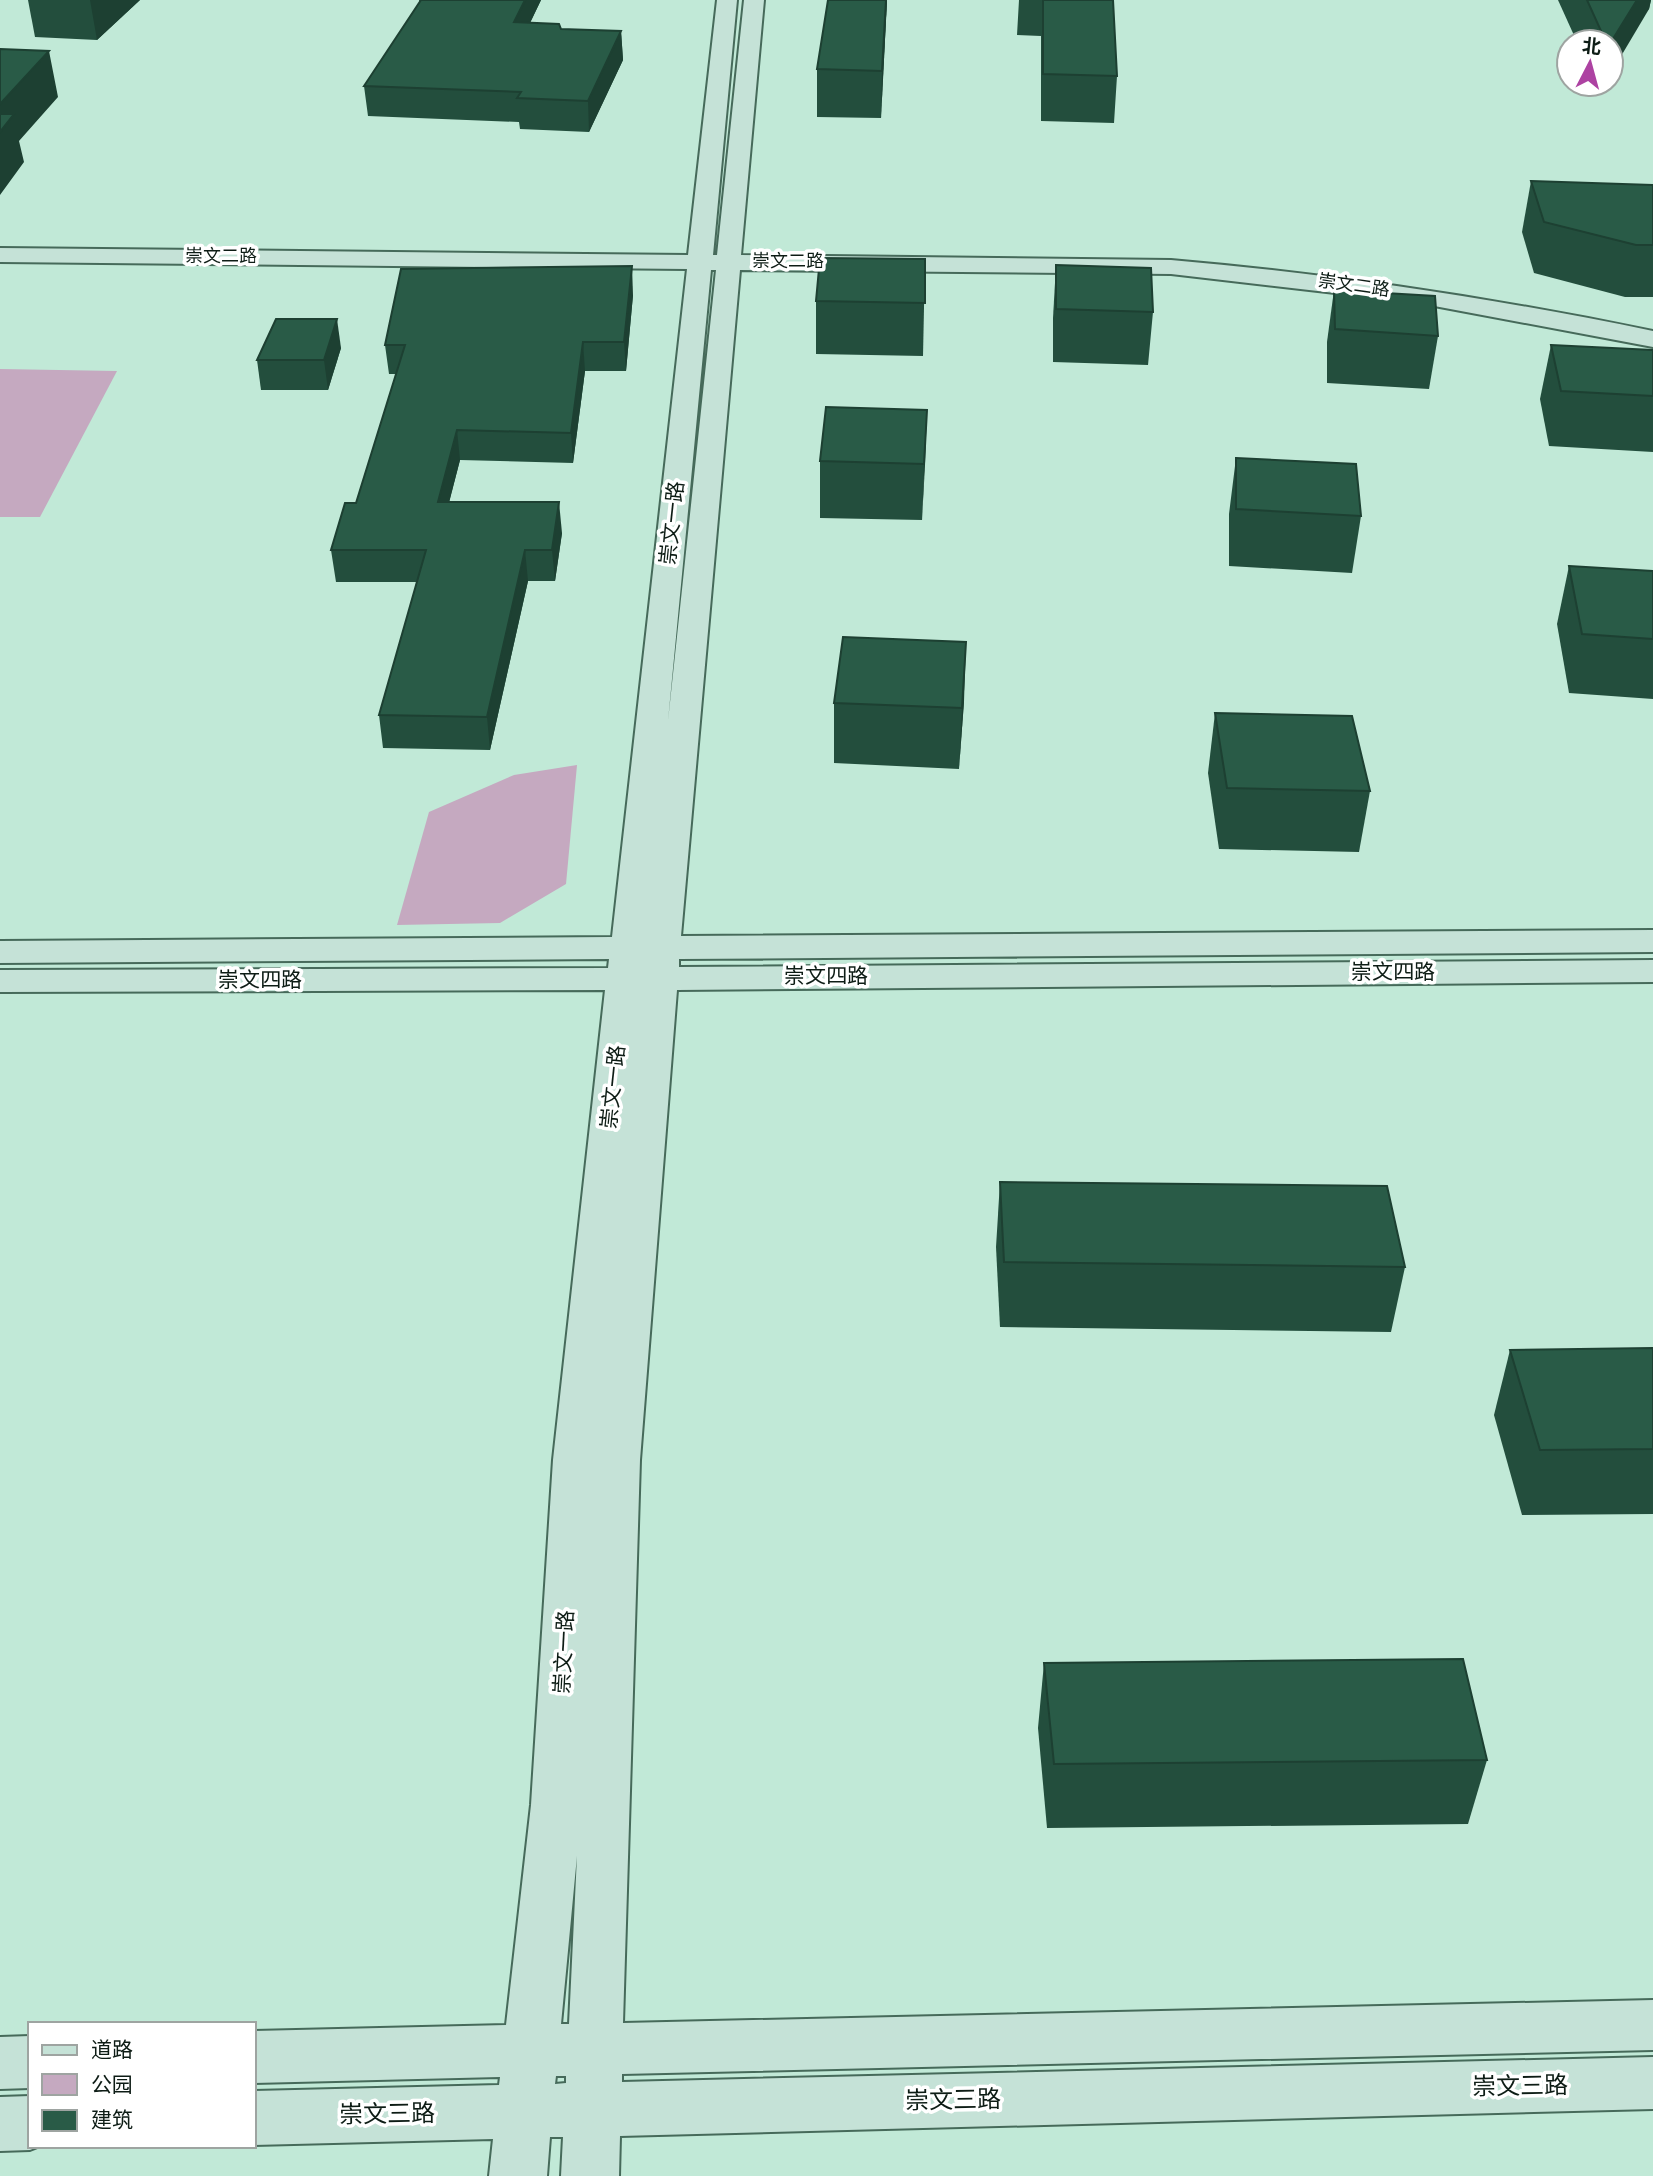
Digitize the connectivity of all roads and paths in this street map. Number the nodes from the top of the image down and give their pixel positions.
1 (727, 0) edge
2 (754, 0) edge
3 (0, 243) edge
4 (716, 254) junction
5 (0, 255) edge
6 (1653, 325) edge
7 (1653, 339) edge
8 (1653, 941) edge
9 (0, 952) edge
10 (643, 964) junction
11 (1653, 971) edge
12 (0, 981) edge
13 (1653, 2025) edge
14 (598, 2048) junction
15 (531, 2050) junction
16 (256, 2057) edge
17 (28, 2062) edge
18 (0, 2063) edge
19 (1653, 2083) edge
20 (595, 2109) junction
21 (525, 2111) junction
22 (256, 2118) edge
23 (28, 2123) edge
24 (0, 2124) edge
25 (518, 2176) edge
26 (590, 2176) edge

1 - 4 street, 崇文一路
2 - 4 street, 崇文一路
3 - 4 street, 崇文二路
4 - 5 street, 崇文二路
4 - 6 street, 崇文二路
4 - 7 street, 崇文二路
4 - 10 street, 崇文一路
8 - 10 street, 崇文四路
9 - 10 street, 崇文四路
10 - 11 street, 崇文四路
10 - 12 street, 崇文四路
10 - 14 street, 崇文一路
10 - 15 street, 崇文一路
13 - 14 street
14 - 15 street
14 - 20 street, 崇文一路
15 - 16 street
15 - 21 street, 崇文一路
17 - 18 street
19 - 20 street, 崇文三路
20 - 21 street, 崇文三路
20 - 26 street, 崇文一路
21 - 22 street, 崇文三路
21 - 25 street, 崇文一路
23 - 24 street

